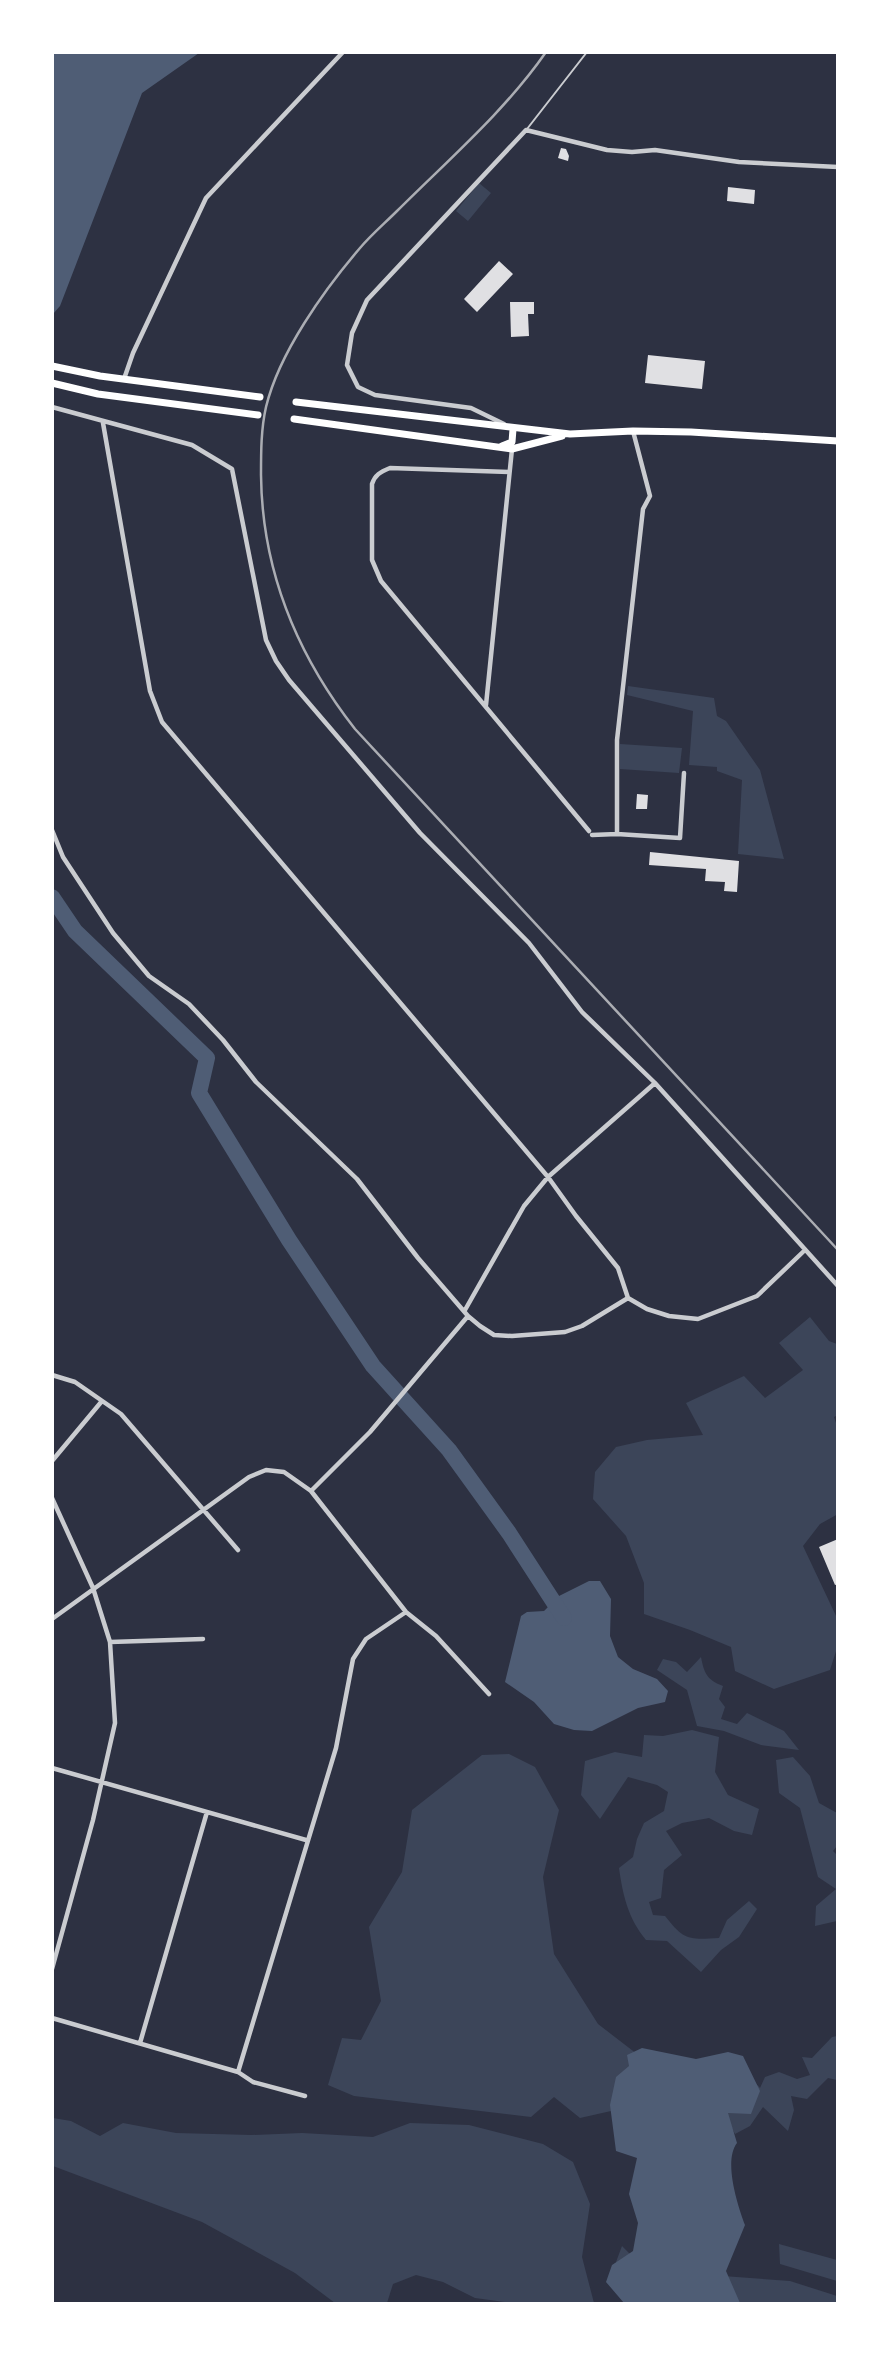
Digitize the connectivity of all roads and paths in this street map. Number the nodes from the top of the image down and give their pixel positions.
1 (343, 52) edge
2 (587, 52) edge
3 (526, 130) junction
4 (838, 167) edge
5 (52, 366) edge
6 (124, 379) junction
7 (52, 383) edge
8 (260, 397) dead end
9 (296, 402) dead end
10 (52, 407) edge
11 (258, 415) dead end
12 (294, 419) dead end
13 (103, 422) junction
14 (513, 429) junction
15 (633, 431) junction
16 (570, 434) junction
17 (838, 441) edge
18 (493, 447) junction
19 (512, 449) junction
20 (509, 472) junction
21 (485, 706) junction
22 (684, 773) dead end
23 (52, 830) edge
24 (617, 834) junction
25 (655, 1083) junction
26 (548, 1177) junction
27 (805, 1250) junction
28 (838, 1286) edge
29 (628, 1298) junction
30 (465, 1310) junction
31 (468, 1316) junction
32 (52, 1376) edge
33 (102, 1401) junction
34 (52, 1461) edge
35 (311, 1491) junction
36 (52, 1498) edge
37 (205, 1510) junction
38 (238, 1550) dead end
39 (93, 1588) junction
40 (406, 1612) junction
41 (52, 1619) edge
42 (203, 1639) dead end
43 (110, 1642) junction
44 (489, 1694) dead end
45 (52, 1768) edge
46 (102, 1782) junction
47 (207, 1812) junction
48 (306, 1840) junction
49 (52, 1969) edge
50 (52, 2018) edge
51 (140, 2043) junction
52 (238, 2072) junction
53 (305, 2096) dead end

1 - 6 street
2 - 3 lane
3 - 4 street
3 - 14 street
5 - 6 main road
6 - 8 main road
7 - 11 main road
9 - 14 main road
10 - 13 street
12 - 18 main road
13 - 25 street
13 - 26 street
14 - 16 main road
14 - 18 main road
15 - 16 main road
15 - 17 main road
15 - 24 street
16 - 19 main road
18 - 19 main road
19 - 20 street
20 - 21 street
20 - 21 street
21 - 24 street
22 - 24 street
23 - 30 street
25 - 26 street
25 - 27 street
26 - 29 street
26 - 30 street
27 - 28 street
27 - 29 street
29 - 31 street
30 - 31 street
31 - 35 street
32 - 33 street
33 - 34 street
33 - 37 street
35 - 37 street
35 - 40 street
36 - 39 street
37 - 38 street
37 - 39 street
39 - 41 street
39 - 43 street
40 - 44 street
40 - 48 street
42 - 43 street
43 - 46 street
45 - 46 street
46 - 47 street
46 - 49 street
47 - 48 street
47 - 51 street
48 - 52 street
50 - 51 street
51 - 52 street
52 - 53 street

